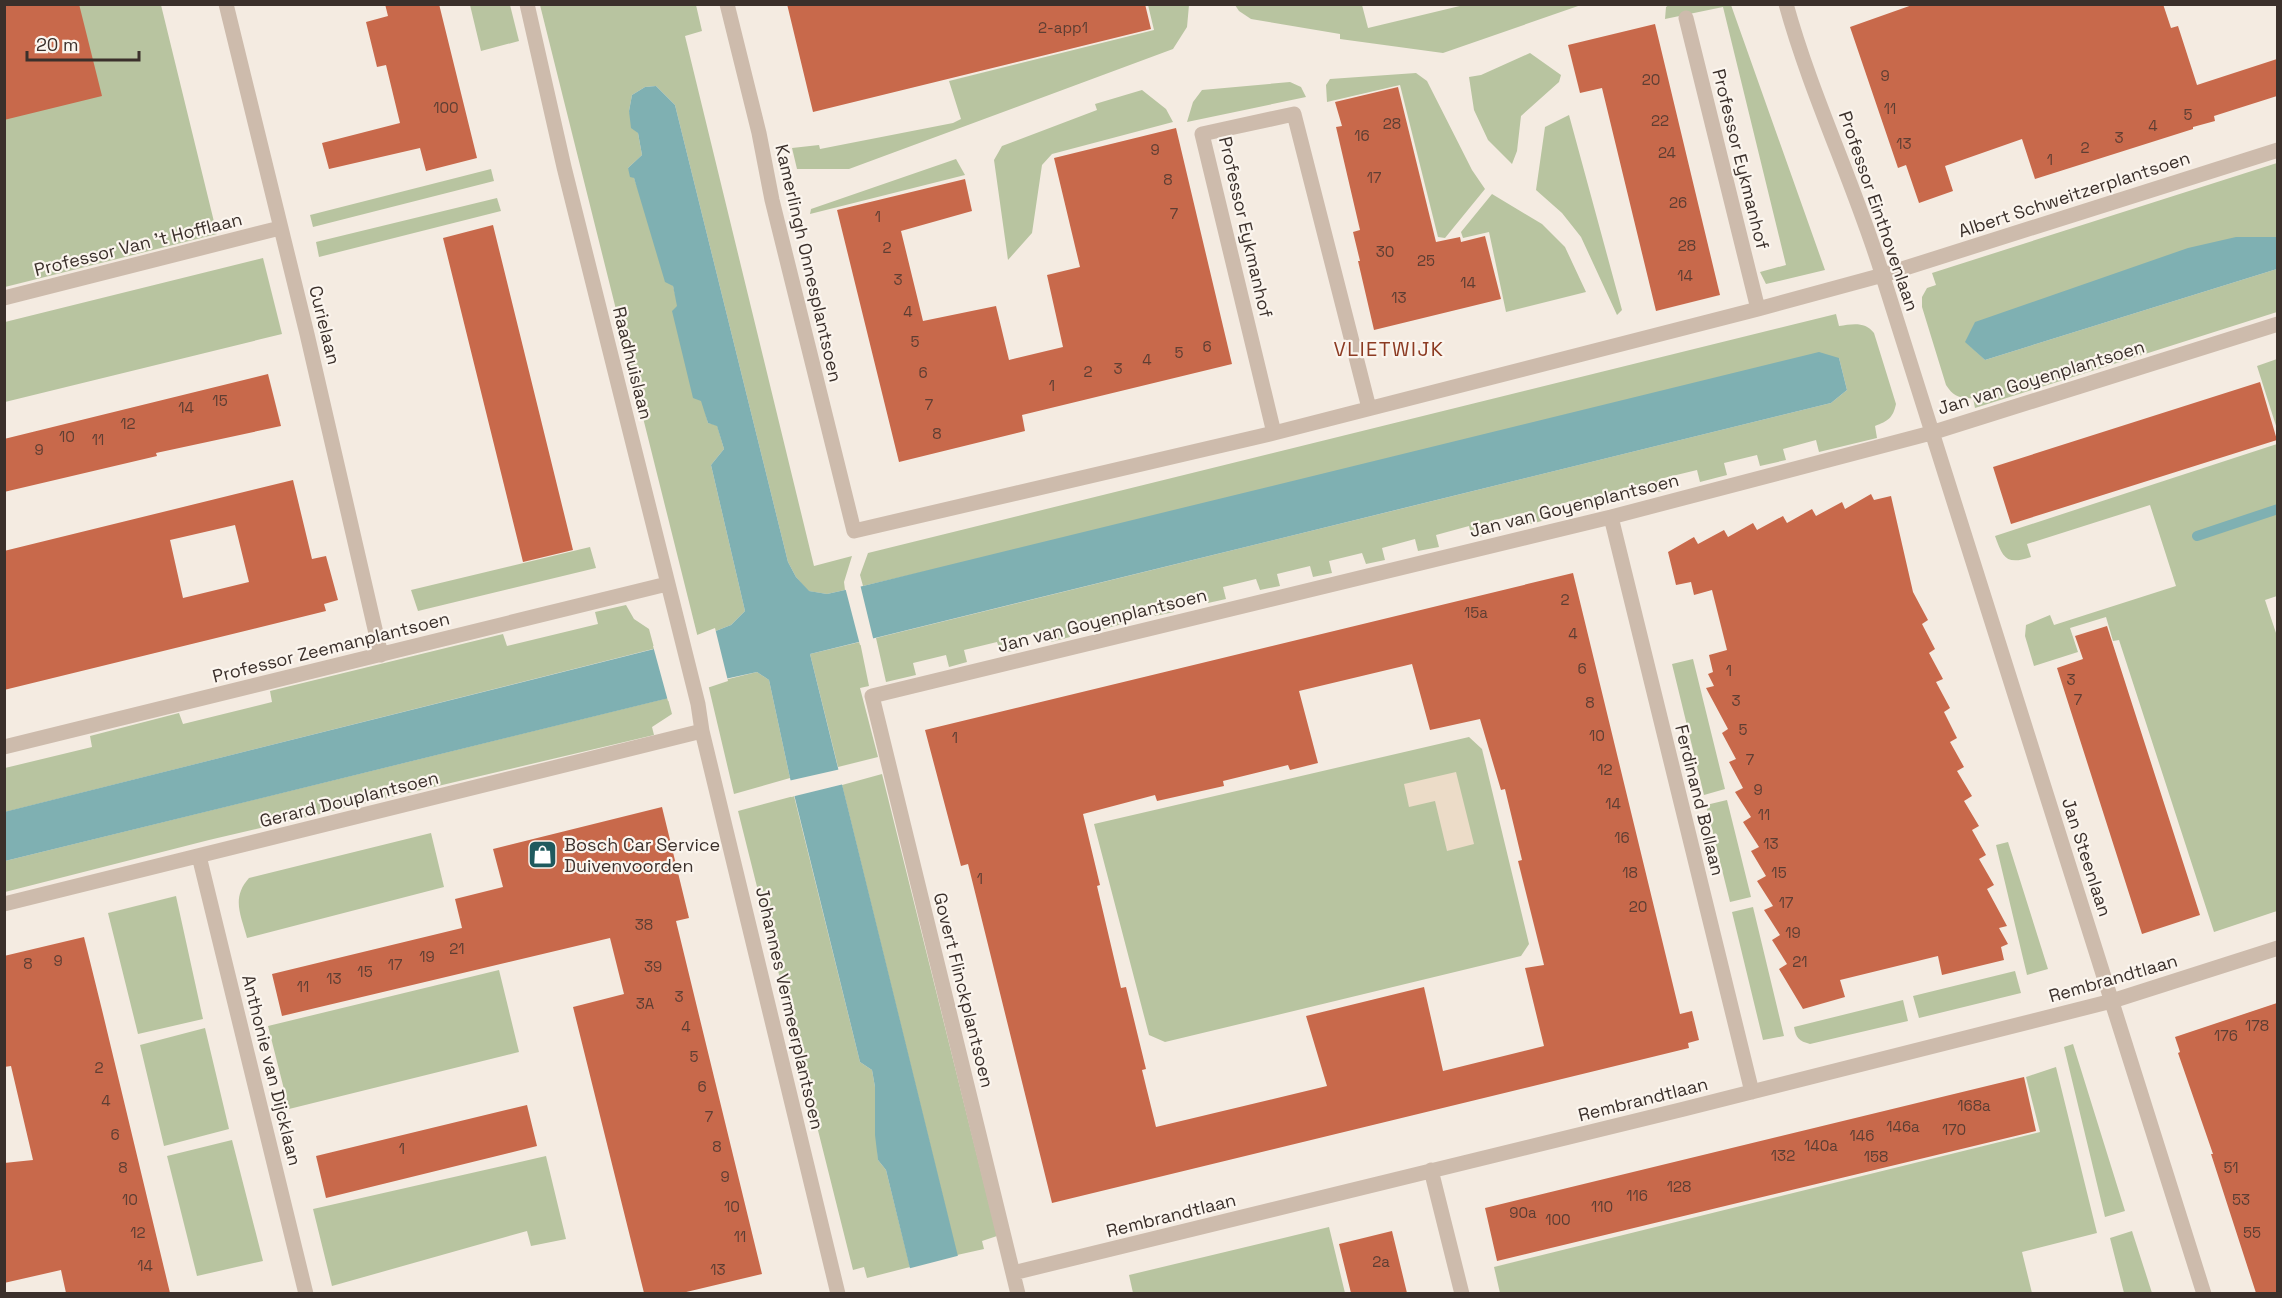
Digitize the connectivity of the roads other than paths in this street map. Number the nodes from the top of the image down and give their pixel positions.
1 (226, 4) edge
2 (527, 4) edge
3 (727, 4) edge
4 (1786, 4) edge
5 (1686, 18) dead end
6 (2277, 150) edge
7 (280, 228) junction
8 (1883, 275) junction
9 (4, 298) edge
10 (1758, 309) junction
11 (2277, 324) edge
12 (1369, 408) junction
13 (1274, 433) junction
14 (1931, 433) junction
15 (1611, 517) junction
16 (667, 584) junction
17 (381, 655) junction
18 (872, 696) joint
19 (702, 731) junction
20 (4, 747) edge
21 (199, 856) junction
22 (4, 904) edge
23 (2277, 948) edge
24 (2112, 1001) junction
25 (1752, 1092) junction
26 (1431, 1170) junction
27 (1013, 1273) junction
28 (306, 1293) edge
29 (838, 1293) edge
30 (1018, 1293) edge
31 (1462, 1293) edge
32 (2204, 1293) edge

1 - 7 street, Curielaan
2 - 16 street, Raadhuislaan
3 - 13 street, Kamerlingh Onnesplantsoen
4 - 8 street, Professor Einthovenlaan
5 - 10 street, Professor Eykmanhof
6 - 8 street, Albert Schweitzerplantsoen
7 - 9 street, Professor Van 't Hofflaan
7 - 17 street, Curielaan
8 - 10 street
8 - 14 street, Professor Einthovenlaan
10 - 12 street
11 - 14 street, Jan van Goyenplantsoen
12 - 13 street
12 - 13 street, Professor Eykmanhof
14 - 15 street, Jan van Goyenplantsoen
14 - 24 street, Jan Steenlaan
15 - 18 street, Jan van Goyenplantsoen
15 - 25 street, Ferdinand Bollaan
16 - 17 street, Professor Zeemanplantsoen
16 - 19 street, Raadhuislaan
17 - 20 street, Professor Zeemanplantsoen
18 - 27 street, Govert Flinckplantsoen
19 - 21 street, Gerard Douplantsoen
19 - 29 street, Johannes Vermeerplantsoen
21 - 22 street, Gerard Douplantsoen
21 - 28 street, Anthonie van Dijcklaan
23 - 24 street, Rembrandtlaan
24 - 25 street, Rembrandtlaan
24 - 32 street, Jan Steenlaan
25 - 26 street, Rembrandtlaan
26 - 27 street, Rembrandtlaan
26 - 31 street
27 - 30 street, Govert Flinckplantsoen

